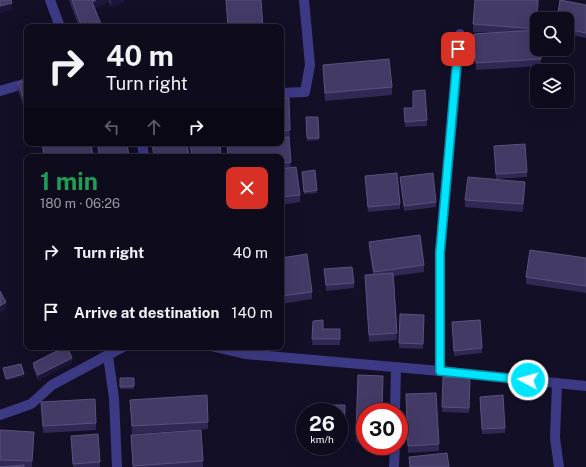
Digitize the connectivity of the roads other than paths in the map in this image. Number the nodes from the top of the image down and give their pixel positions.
1 (50, 0) edge
2 (304, 0) edge
3 (59, 24) edge
4 (460, 34) dead end
5 (24, 84) edge
6 (0, 91) edge
7 (284, 93) edge
8 (118, 350) edge
9 (228, 350) edge
10 (108, 356) junction
11 (396, 367) junction
12 (440, 371) junction
13 (557, 383) junction
14 (586, 386) edge
15 (395, 403) edge
16 (0, 415) edge
17 (394, 455) edge
18 (117, 467) edge
19 (394, 467) edge
20 (559, 467) edge

1 - 3 street
2 - 7 street
4 - 12 street
5 - 6 street
8 - 10 street
9 - 11 street
10 - 16 street
10 - 18 street
11 - 12 street
11 - 15 street
12 - 13 street
13 - 14 street
13 - 20 street
17 - 19 street

